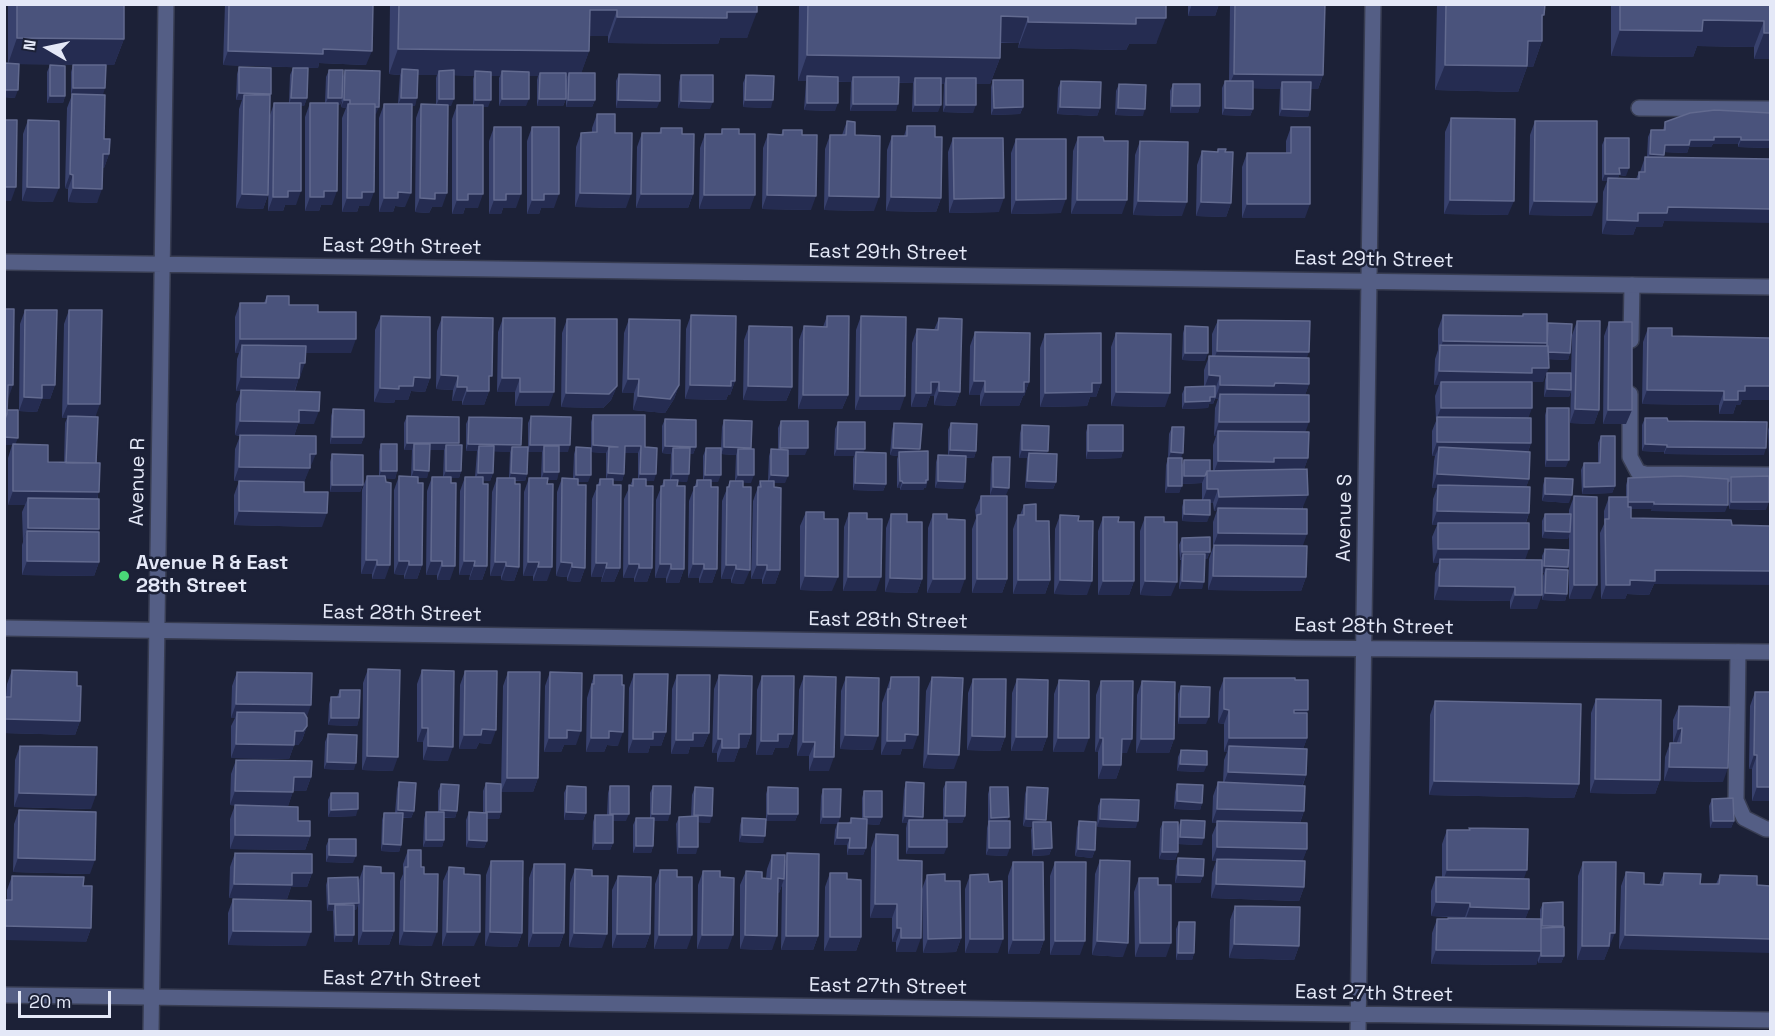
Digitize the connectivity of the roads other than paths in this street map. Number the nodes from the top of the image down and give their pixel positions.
1 (166, 4) edge
2 (1373, 4) edge
3 (1638, 108) dead end
4 (1770, 109) edge
5 (4, 262) edge
6 (162, 264) junction
7 (1369, 280) junction
8 (1632, 285) junction
9 (1770, 287) edge
10 (1631, 352) edge
11 (1630, 375) edge
12 (1770, 475) edge
13 (4, 628) edge
14 (157, 631) junction
15 (1364, 648) junction
16 (1738, 652) junction
17 (1770, 652) edge
18 (1770, 829) edge
19 (4, 995) edge
20 (152, 997) junction
21 (1358, 1015) junction
22 (1770, 1020) edge
23 (151, 1032) edge
24 (1358, 1032) edge

1 - 6 street, Avenue R
2 - 7 street, Avenue S
3 - 4 street
5 - 6 street, East 29th Street
6 - 7 street, East 29th Street
6 - 14 street, Avenue R
7 - 8 street, East 29th Street
7 - 15 street, Avenue S
8 - 9 street, East 29th Street
8 - 10 street
11 - 12 street
13 - 14 street, East 28th Street
14 - 15 street, East 28th Street
14 - 20 street, Avenue R
15 - 16 street, East 28th Street
15 - 21 street, Avenue S
16 - 17 street, East 28th Street
16 - 18 street
19 - 20 street, East 27th Street
20 - 21 street, East 27th Street
20 - 23 street, Avenue R
21 - 22 street, East 27th Street
21 - 24 street, Avenue S

